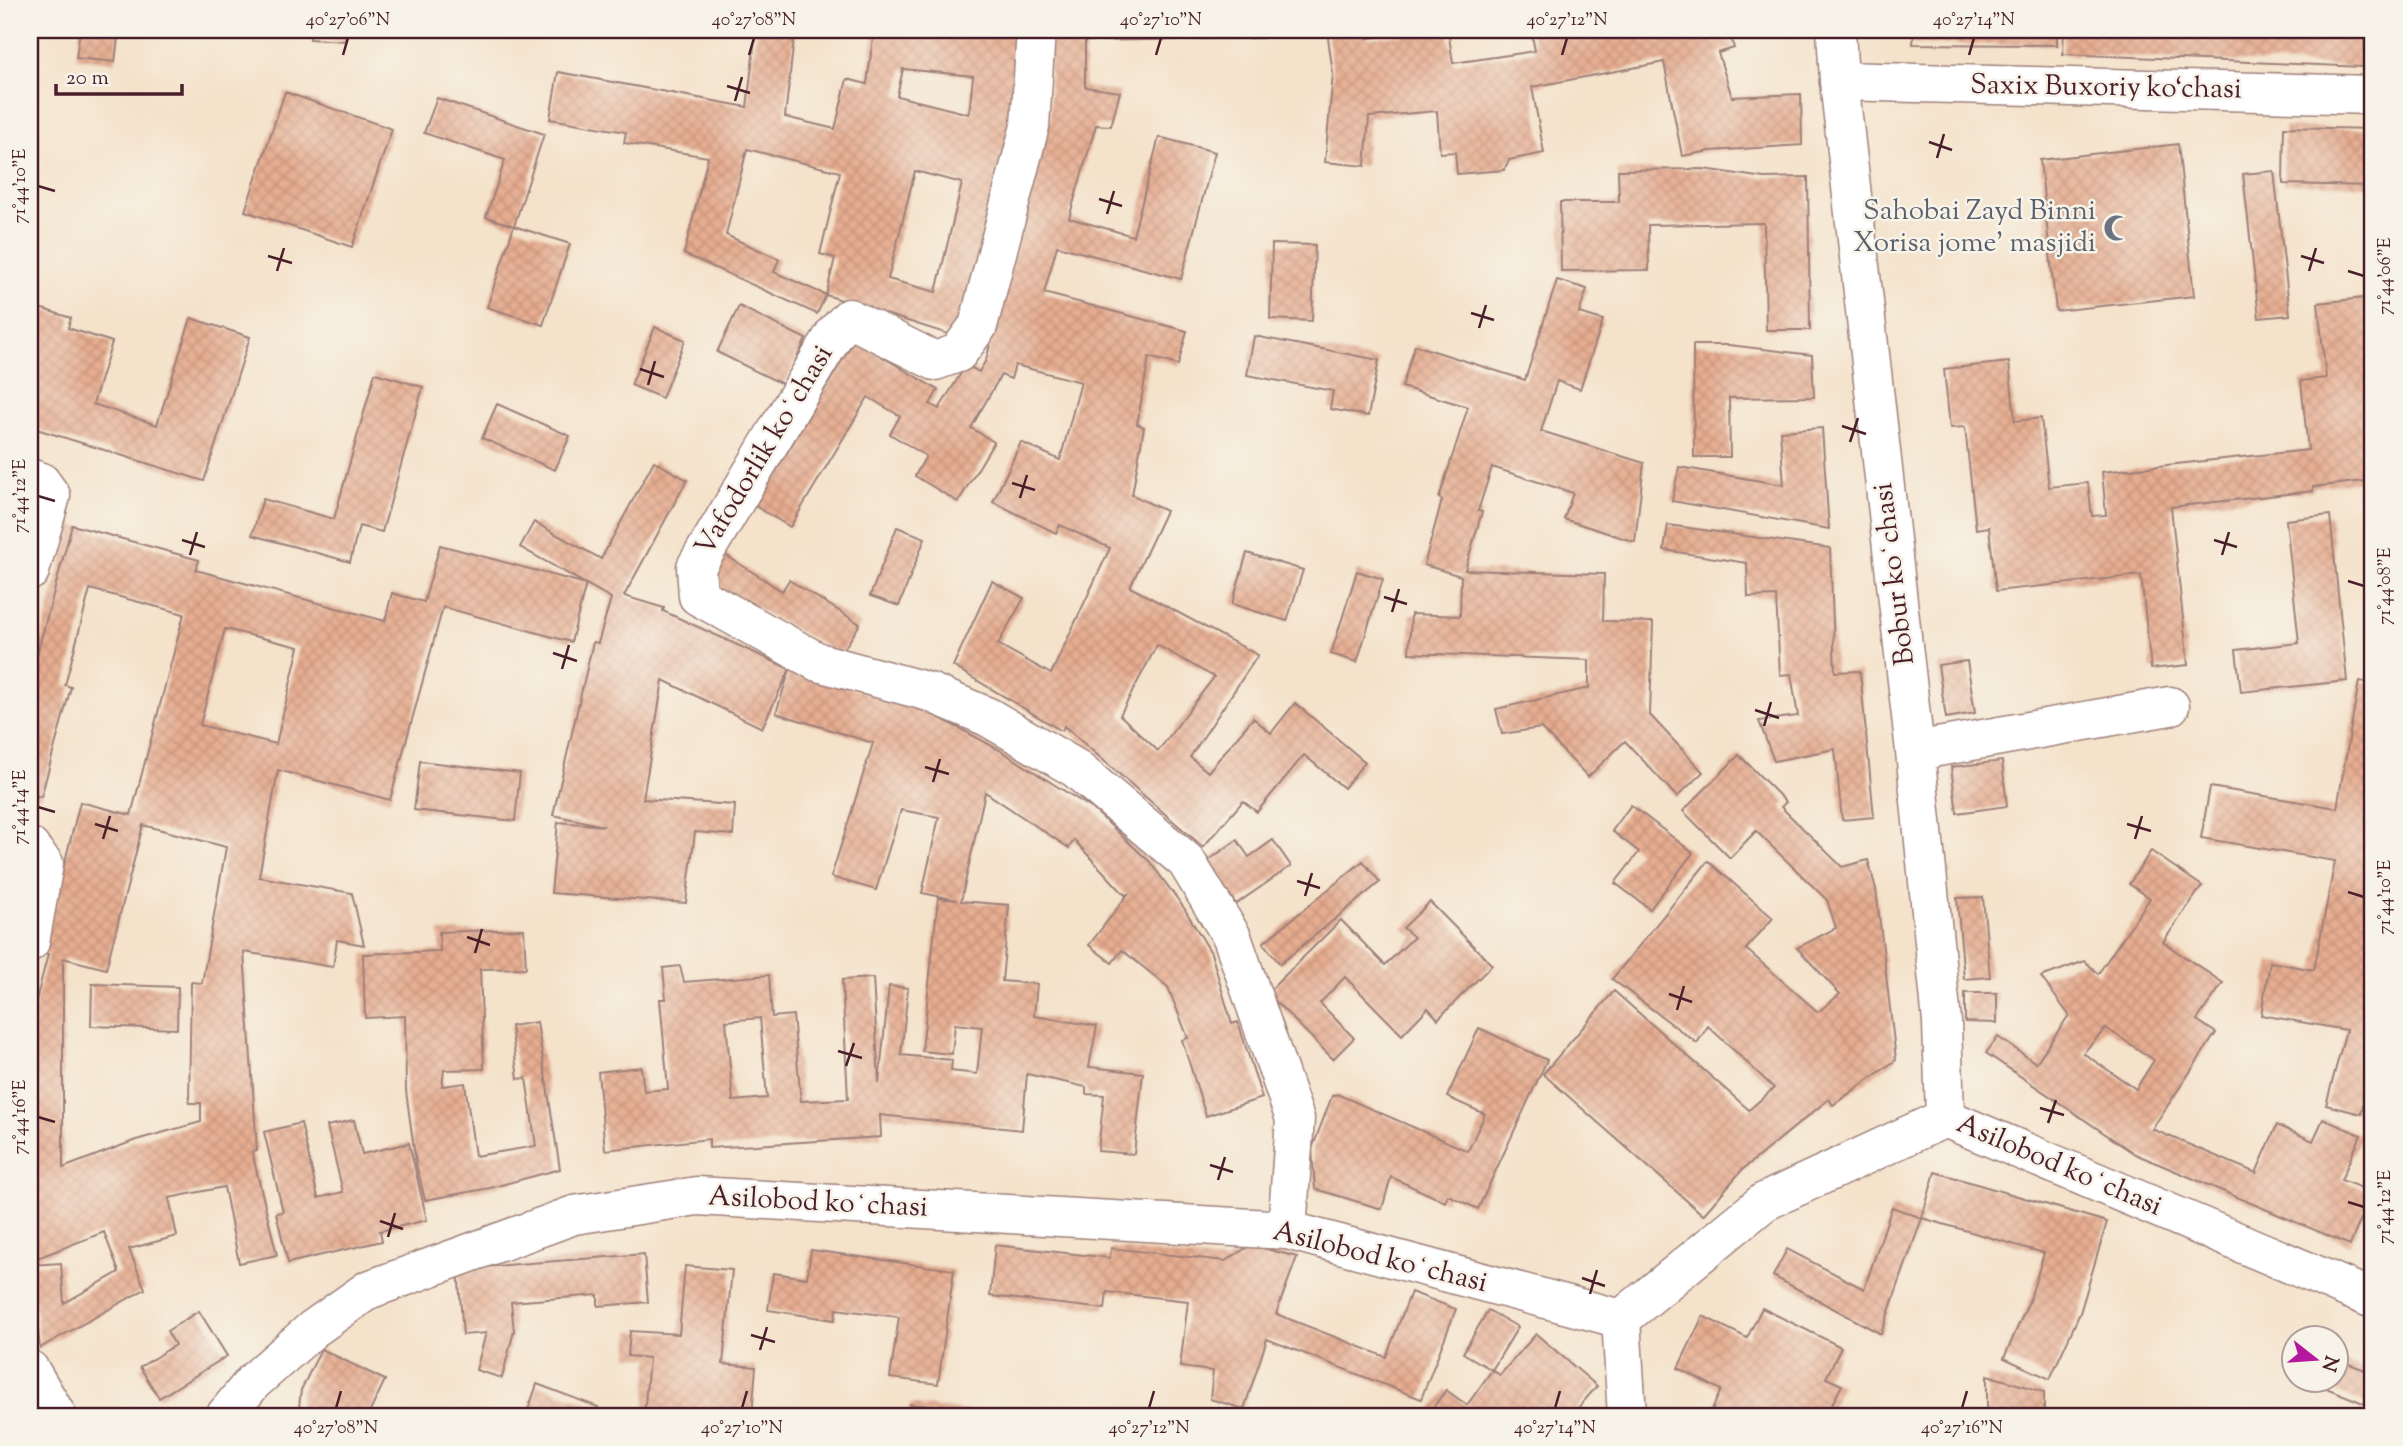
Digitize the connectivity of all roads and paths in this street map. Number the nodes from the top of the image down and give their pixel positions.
1 (1036, 30) edge
2 (1836, 30) edge
3 (1839, 82) junction
4 (2373, 95) edge
5 (30, 478) edge
6 (30, 571) edge
7 (2170, 706) dead end
8 (1915, 751) junction
9 (30, 847) edge
10 (30, 942) edge
11 (1945, 1118) junction
12 (1287, 1230) junction
13 (2373, 1299) edge
14 (1621, 1319) junction
15 (30, 1370) edge
16 (57, 1416) edge
17 (225, 1416) edge
18 (1627, 1416) edge

1 - 12 street, Vafodorlik koʻchasi
2 - 3 street, Bobur koʻchasi
3 - 4 street, Saxix Buxoriy ko‘chasi
3 - 8 street, Bobur koʻchasi
5 - 6 street
7 - 8 street
8 - 11 street, Bobur koʻchasi
9 - 10 street
11 - 13 street, Asilobod koʻchasi
11 - 14 street, Asilobod koʻchasi
12 - 14 street, Asilobod koʻchasi
12 - 17 street, Asilobod koʻchasi
14 - 18 street
15 - 16 street

